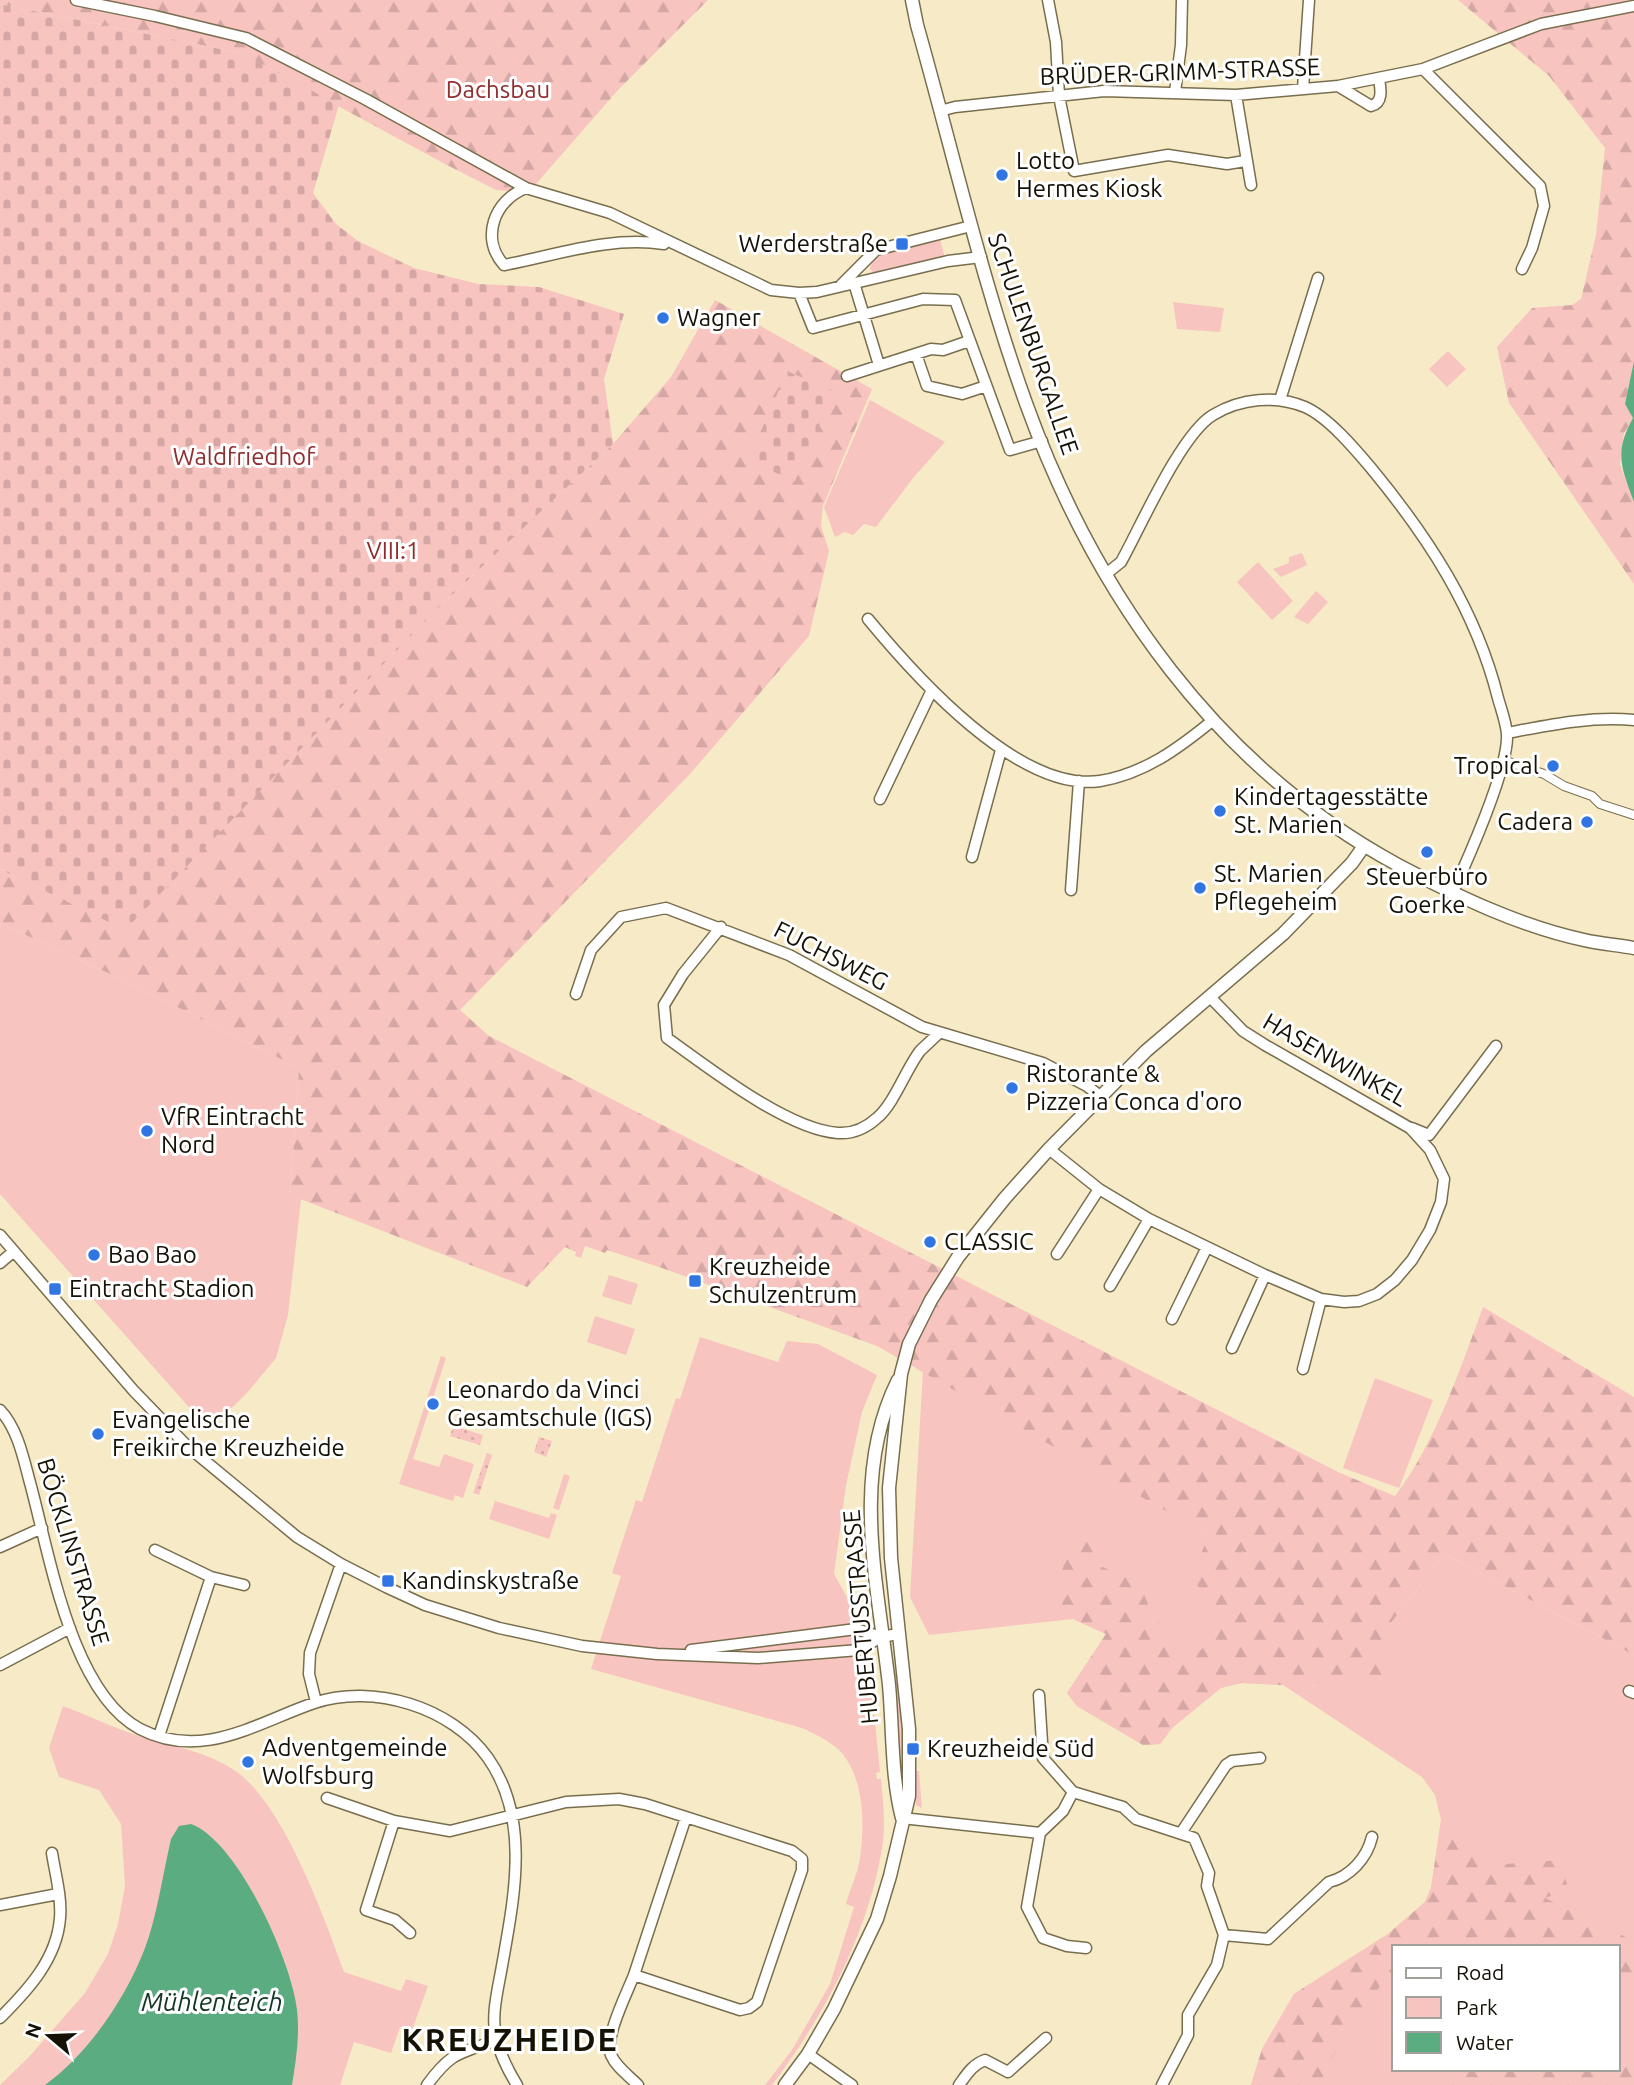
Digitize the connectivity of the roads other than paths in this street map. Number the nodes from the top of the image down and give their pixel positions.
1 (76, 0) edge
2 (912, 0) edge
3 (1048, 0) edge
4 (1182, 0) edge
5 (1308, 0) edge
6 (1634, 6) edge
7 (1423, 69) junction
8 (1379, 79) junction
9 (1339, 86) junction
10 (1303, 89) junction
11 (1175, 92) junction
12 (1236, 95) junction
13 (1059, 96) junction
14 (940, 111) junction
15 (1245, 161) junction
16 (1251, 186) dead end
17 (526, 188) junction
18 (971, 226) junction
19 (676, 246) junction
20 (981, 257) junction
21 (1522, 269) dead end
22 (1318, 278) dead end
23 (854, 283) junction
24 (839, 287) junction
25 (799, 293) junction
26 (862, 314) junction
27 (969, 341) junction
28 (916, 354) junction
29 (879, 365) junction
30 (847, 376) dead end
31 (986, 386) junction
32 (1280, 400) junction
33 (1042, 441) junction
34 (1106, 575) junction
35 (868, 619) dead end
36 (932, 692) junction
37 (1634, 720) edge
38 (1212, 721) junction
39 (1507, 733) junction
40 (1001, 750) junction
41 (1502, 764) junction
42 (1079, 781) junction
43 (880, 799) dead end
44 (1634, 815) edge
45 (1364, 846) junction
46 (972, 857) dead end
47 (1071, 890) dead end
48 (1452, 894) junction
49 (721, 927) junction
50 (1634, 948) edge
51 (576, 993) dead end
52 (1210, 997) junction
53 (939, 1032) junction
54 (1496, 1046) dead end
55 (1100, 1096) junction
56 (1410, 1128) junction
57 (1049, 1149) junction
58 (1099, 1189) junction
59 (1149, 1219) junction
60 (0, 1235) edge
61 (1206, 1248) junction
62 (13, 1251) junction
63 (1057, 1254) dead end
64 (0, 1263) edge
65 (1265, 1275) junction
66 (1110, 1286) dead end
67 (1321, 1299) junction
68 (1172, 1319) dead end
69 (1232, 1348) dead end
70 (1303, 1369) dead end
71 (901, 1374) junction
72 (2, 1415) edge
73 (42, 1528) junction
74 (0, 1546) edge
75 (155, 1550) dead end
76 (341, 1564) junction
77 (211, 1577) junction
78 (243, 1584) dead end
79 (70, 1629) junction
80 (898, 1634) junction
81 (881, 1637) junction
82 (657, 1654) junction
83 (0, 1665) edge
84 (1039, 1695) dead end
85 (316, 1702) junction
86 (159, 1736) junction
87 (1260, 1758) dead end
88 (1073, 1792) junction
89 (327, 1798) dead end
90 (513, 1814) junction
91 (686, 1816) junction
92 (902, 1818) junction
93 (394, 1821) junction
94 (1040, 1833) junction
95 (1181, 1833) junction
96 (1372, 1837) dead end
97 (52, 1853) dead end
98 (58, 1894) junction
99 (0, 1905) edge
100 (410, 1933) dead end
101 (1224, 1935) junction
102 (1086, 1948) dead end
103 (634, 1975) junction
104 (0, 2018) edge
105 (1046, 2038) dead end
106 (497, 2040) junction
107 (808, 2054) junction
108 (427, 2085) edge
109 (517, 2085) edge
110 (638, 2085) edge
111 (785, 2085) edge
112 (852, 2085) edge
113 (959, 2085) edge
114 (1162, 2085) edge

1 - 17 street
2 - 14 street, SCHULENBURGALLEE
3 - 13 street
4 - 11 street
5 - 10 street
6 - 7 street, BRÜDER-GRIMM-STRASSE
7 - 8 street, BRÜDER-GRIMM-STRASSE
7 - 21 street
8 - 9 street, BRÜDER-GRIMM-STRASSE
8 - 9 street, BRÜDER-GRIMM-STRASSE
9 - 10 street, BRÜDER-GRIMM-STRASSE
10 - 12 street, BRÜDER-GRIMM-STRASSE
11 - 12 street, BRÜDER-GRIMM-STRASSE
11 - 13 street, BRÜDER-GRIMM-STRASSE
12 - 15 street
13 - 14 street, BRÜDER-GRIMM-STRASSE
13 - 15 street
14 - 18 street, SCHULENBURGALLEE
15 - 16 street
17 - 19 street
17 - 19 street
18 - 20 street, SCHULENBURGALLEE
18 - 24 street
19 - 25 street
20 - 23 street
20 - 33 street, SCHULENBURGALLEE
22 - 32 street
23 - 24 street
23 - 26 street
24 - 25 street
25 - 26 street
26 - 27 street
26 - 29 street
27 - 28 street
27 - 31 street
28 - 29 street
28 - 31 street
29 - 30 street
31 - 33 street
32 - 34 street
32 - 39 street
33 - 34 street, SCHULENBURGALLEE
34 - 38 street, SCHULENBURGALLEE
35 - 36 street
36 - 40 street
36 - 43 street
37 - 39 street
38 - 42 street
38 - 45 street, SCHULENBURGALLEE
39 - 41 street
40 - 42 street
40 - 46 street
41 - 44 street
41 - 48 street
42 - 47 street
45 - 48 street, SCHULENBURGALLEE
45 - 52 street, HUBERTUSSTRASSE
48 - 50 street, SCHULENBURGALLEE
49 - 51 street, FUCHSWEG
49 - 53 street, FUCHSWEG
49 - 53 street
52 - 55 street, HUBERTUSSTRASSE
52 - 56 street, HASENWINKEL
53 - 55 street, FUCHSWEG
54 - 56 street, HASENWINKEL
55 - 57 street, HUBERTUSSTRASSE
56 - 67 street, HASENWINKEL
57 - 58 street, HASENWINKEL
57 - 71 street, HUBERTUSSTRASSE
58 - 59 street, HASENWINKEL
58 - 63 street
59 - 61 street, HASENWINKEL
59 - 66 street
60 - 62 street
61 - 65 street, HASENWINKEL
61 - 68 street
62 - 64 street
62 - 76 street
65 - 67 street, HASENWINKEL
65 - 69 street
67 - 70 street
71 - 80 street, HUBERTUSSTRASSE
71 - 81 street, HUBERTUSSTRASSE
72 - 73 street, BÖCKLINSTRASSE
73 - 74 street
73 - 79 street, BÖCKLINSTRASSE
75 - 77 street
76 - 82 street
76 - 85 street
77 - 78 street
77 - 86 street
79 - 83 street
79 - 86 street, BÖCKLINSTRASSE
80 - 81 street
80 - 92 street, HUBERTUSSTRASSE
81 - 82 street
81 - 82 street
81 - 92 street, HUBERTUSSTRASSE
84 - 88 street
85 - 86 street, BÖCKLINSTRASSE
85 - 90 street, BÖCKLINSTRASSE
87 - 95 street
88 - 94 street
88 - 95 street
89 - 93 street
90 - 91 street
90 - 93 street
90 - 106 street, BÖCKLINSTRASSE
91 - 103 street
91 - 103 street
92 - 94 street
92 - 107 street, HUBERTUSSTRASSE
93 - 100 street
94 - 102 street
95 - 101 street
96 - 101 street
97 - 98 street
98 - 99 street
98 - 104 street
101 - 114 street
103 - 110 street
105 - 113 street
106 - 108 street
106 - 109 street, BÖCKLINSTRASSE
107 - 111 street, HUBERTUSSTRASSE
107 - 112 street

